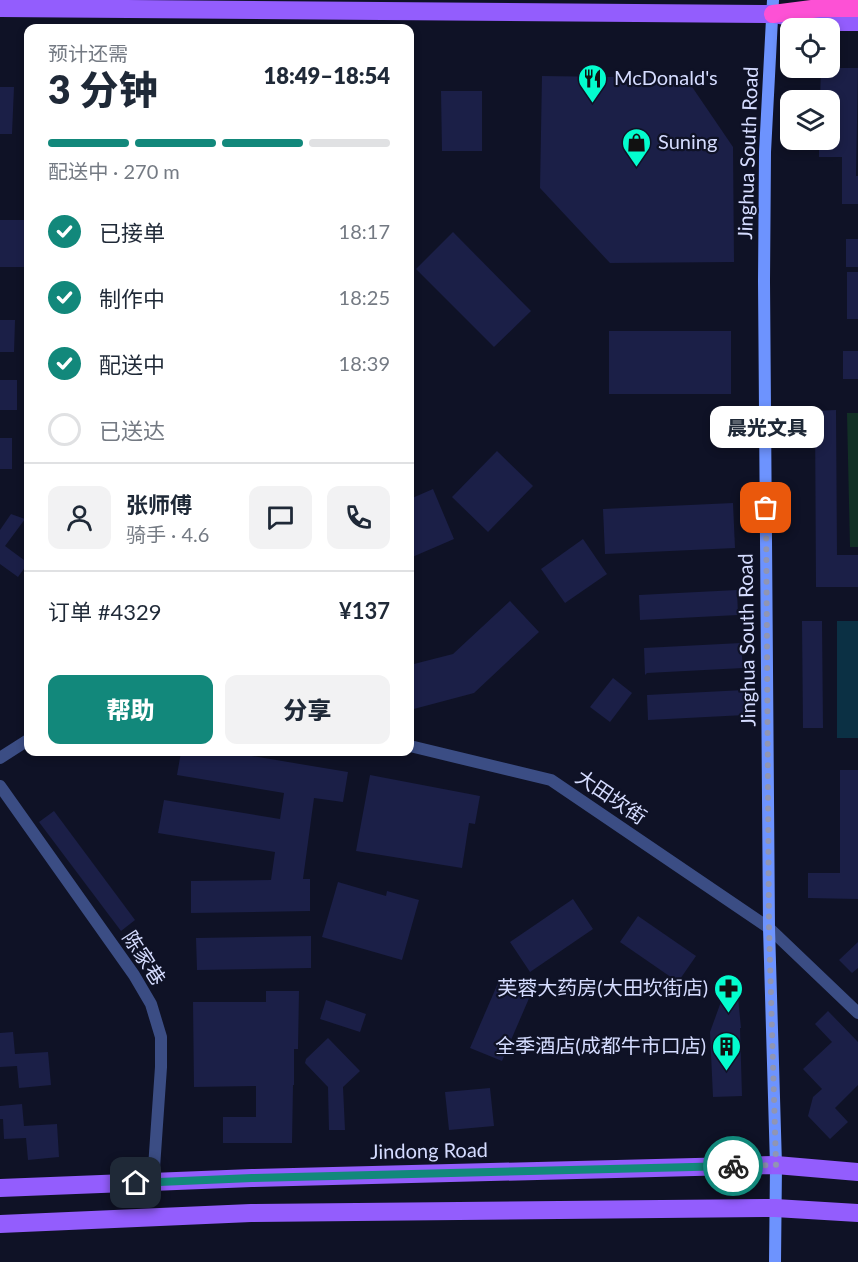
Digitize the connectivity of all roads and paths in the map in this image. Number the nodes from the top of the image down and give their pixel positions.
1 (773, 7) edge
2 (0, 8) edge
3 (858, 8) edge
4 (858, 22) edge
5 (24, 743) edge
6 (414, 747) edge
7 (0, 758) edge
8 (0, 786) edge
9 (769, 928) junction
10 (858, 1012) edge
11 (776, 1165) junction
12 (858, 1172) edge
13 (153, 1182) junction
14 (0, 1188) edge
15 (775, 1208) junction
16 (858, 1213) edge
17 (0, 1224) edge
18 (775, 1262) edge

1 - 2 main road
1 - 3 highway
1 - 4 main road
1 - 9 street, Jinghua South Road
5 - 7 street
6 - 9 street, 大田坎街
8 - 13 street, 陈家巷
9 - 10 street, 大田坎街
9 - 11 street, Jinghua South Road
11 - 12 main road, Jindong Road
11 - 13 main road, Jindong Road
11 - 15 street, Jinghua South Road
13 - 14 main road, Jindong Road
15 - 16 main road
15 - 17 main road
15 - 18 street, Jinghua South Road

